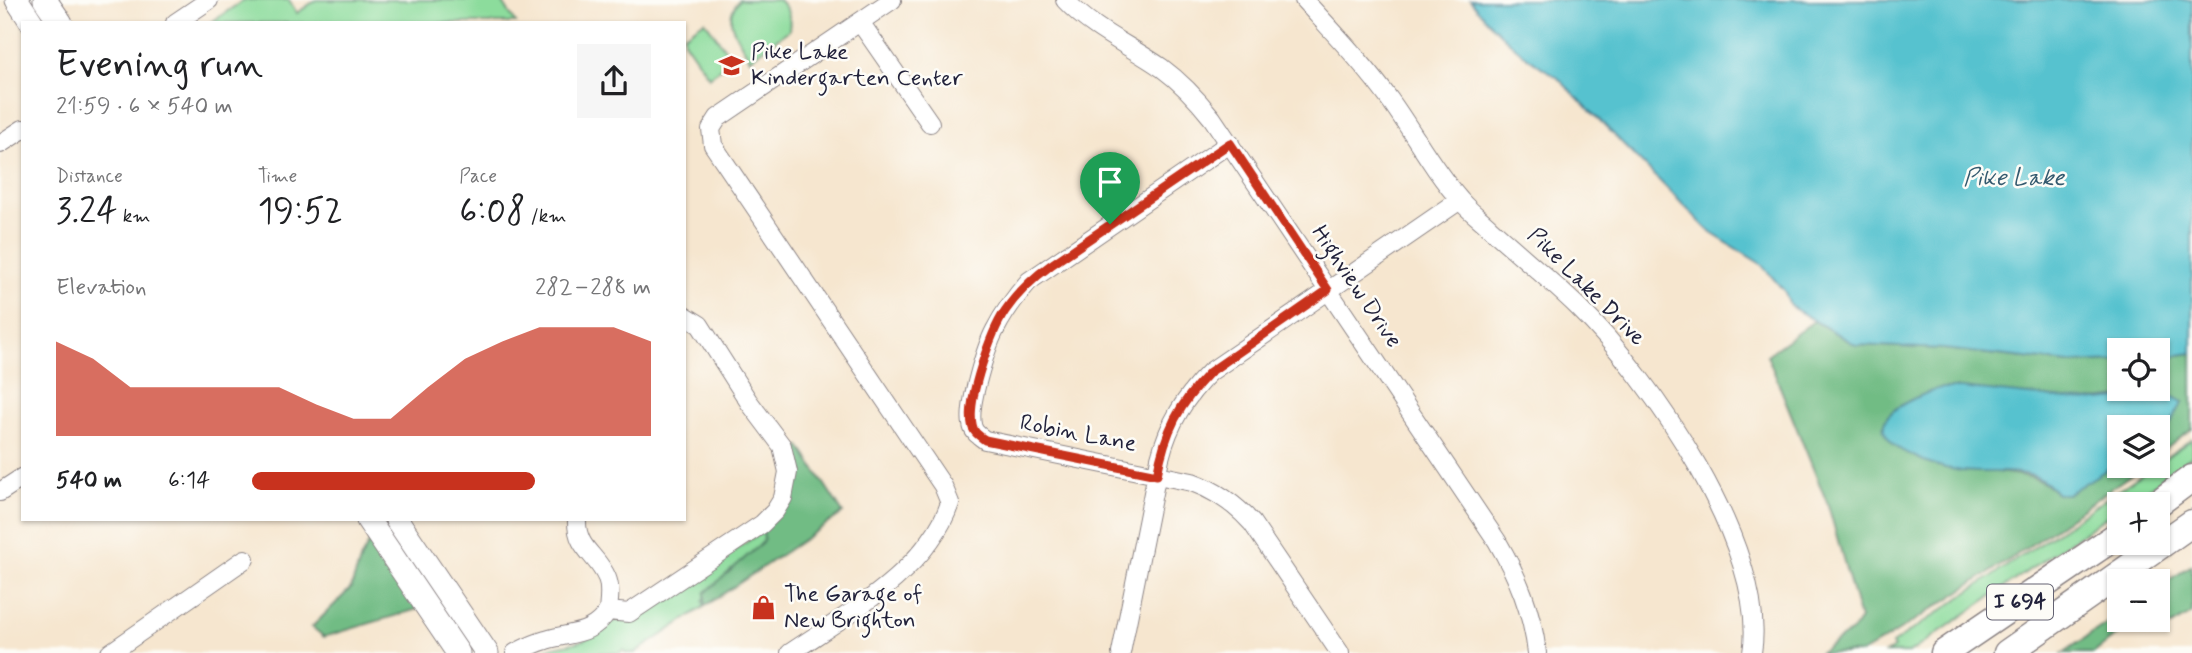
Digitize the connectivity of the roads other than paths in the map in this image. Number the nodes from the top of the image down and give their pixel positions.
1 (17, 0) edge
2 (46, 0) edge
3 (209, 0) edge
4 (892, 0) edge
5 (1065, 0) edge
6 (1304, 0) edge
7 (31, 21) edge
8 (60, 21) edge
9 (178, 21) edge
10 (860, 22) junction
11 (930, 123) dead end
12 (21, 130) edge
13 (1230, 143) junction
14 (0, 144) edge
15 (1460, 200) junction
16 (1328, 290) junction
17 (686, 316) edge
18 (1157, 475) junction
19 (21, 478) edge
20 (2192, 478) edge
21 (2192, 484) edge
22 (0, 492) edge
23 (2170, 496) edge
24 (2170, 498) edge
25 (369, 521) edge
26 (398, 521) edge
27 (577, 521) edge
28 (2192, 523) edge
29 (2107, 542) edge
30 (245, 559) dead end
31 (608, 611) junction
32 (110, 653) edge
33 (458, 653) edge
34 (487, 653) edge
35 (515, 653) edge
36 (790, 653) edge
37 (1121, 653) edge
38 (1340, 653) edge
39 (1537, 653) edge
40 (1752, 653) edge
41 (1944, 653) edge
42 (2007, 653) edge

1 - 7 main road
2 - 8 main road
3 - 9 street
4 - 10 street
5 - 13 street, Highview Drive
6 - 15 street, Pike Lake Drive
10 - 11 street
10 - 36 street
12 - 14 street
13 - 16 street, Highview Drive
13 - 18 street, Robin Lane
15 - 16 street
15 - 40 street, Pike Lake Drive
16 - 18 street
16 - 39 street, Highview Drive
17 - 31 street
18 - 37 street
18 - 38 street, Robin Lane
19 - 22 street
20 - 23 highway
21 - 24 highway
25 - 33 main road
26 - 34 main road
27 - 31 street
28 - 42 highway, I 694
29 - 41 highway, I 694
30 - 32 street
31 - 35 street

